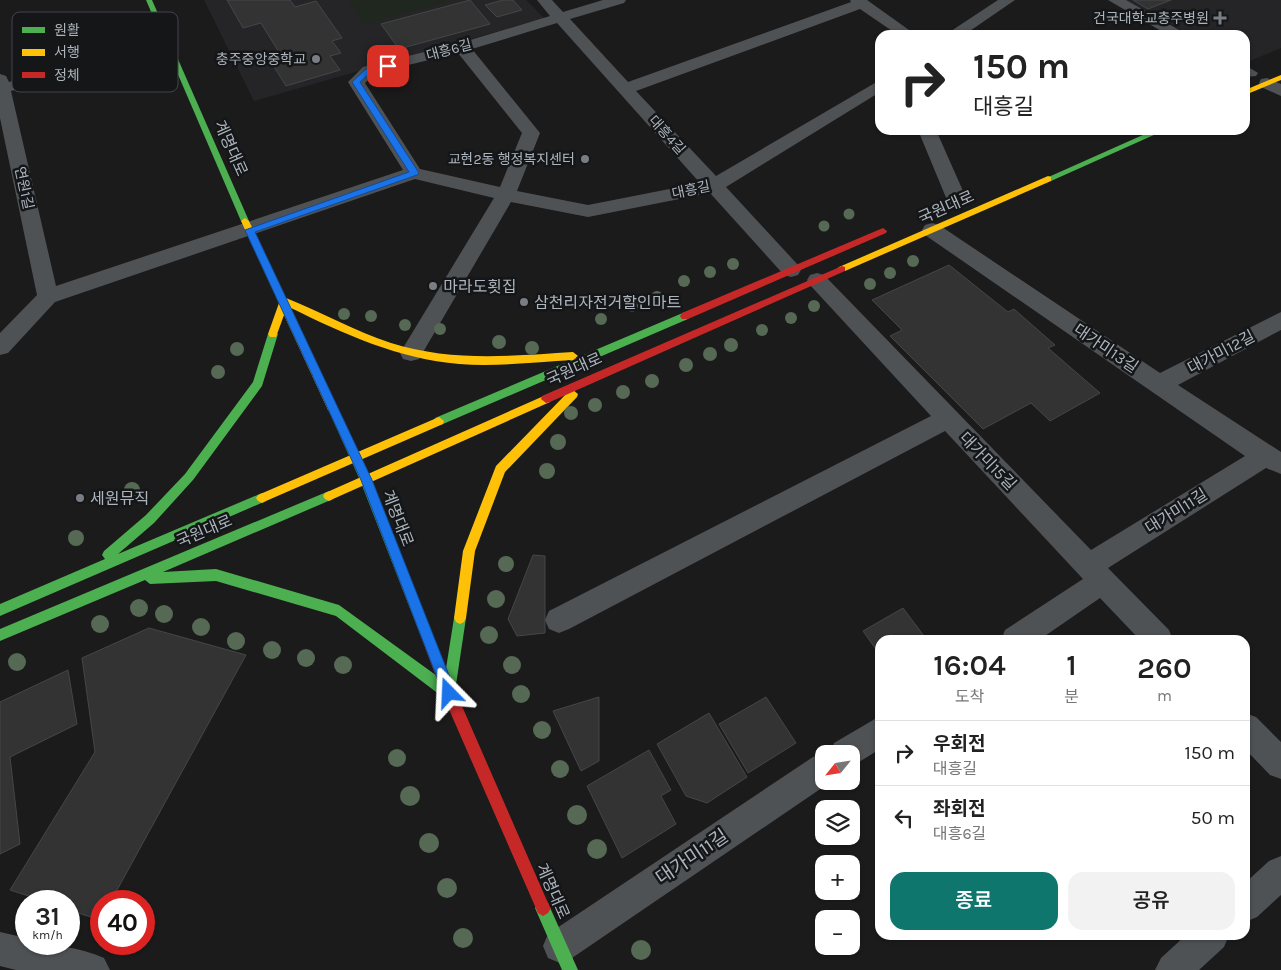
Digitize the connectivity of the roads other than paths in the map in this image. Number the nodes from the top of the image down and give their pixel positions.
1 (149, 0) edge
2 (544, 0) edge
3 (620, 0) edge
4 (1008, 0) edge
5 (1116, 0) edge
6 (859, 1) edge
7 (154, 12) edge
8 (560, 18) junction
9 (901, 30) edge
10 (961, 30) edge
11 (1171, 30) edge
12 (462, 47) junction
13 (178, 68) edge
14 (1261, 77) edge
15 (1, 86) edge
16 (875, 88) edge
17 (1250, 88) edge
18 (625, 89) junction
19 (929, 135) edge
20 (1150, 135) edge
21 (414, 173) junction
22 (714, 186) junction
23 (506, 195) junction
24 (957, 200) dead end
25 (896, 226) dead end
26 (249, 230) junction
27 (932, 230) junction
28 (791, 270) junction
29 (817, 280) junction
30 (48, 297) junction
31 (284, 301) junction
32 (1281, 320) edge
33 (0, 348) edge
34 (412, 353) junction
35 (589, 355) junction
36 (584, 382) junction
37 (1160, 384) junction
38 (948, 418) junction
39 (356, 456) junction
40 (1273, 460) edge
41 (366, 480) junction
42 (86, 574) junction
43 (1095, 574) junction
44 (131, 579) junction
45 (0, 610) edge
46 (558, 620) dead end
47 (1020, 635) edge
48 (1154, 635) edge
49 (0, 636) edge
50 (449, 693) junction
51 (1250, 733) edge
52 (875, 734) edge
53 (859, 745) edge
54 (1281, 764) edge
55 (815, 775) edge
56 (1281, 872) edge
57 (1250, 900) edge
58 (1206, 940) edge
59 (0, 949) edge
60 (565, 958) edge
61 (92, 970) edge
62 (1173, 970) edge

1 - 7 street, 계명대로
2 - 8 street, 대흥4길
3 - 8 street, 대흥6길
4 - 10 street
5 - 11 street
6 - 9 street
6 - 18 street
8 - 12 street, 대흥6길
8 - 18 street, 대흥4길
12 - 21 street, 대흥6길
12 - 23 street
13 - 26 street, 계명대로
14 - 17 street
15 - 30 street, 연원1길
16 - 22 street, 대흥길
18 - 22 street, 대흥4길
19 - 24 street
20 - 27 street, 국원대로
21 - 23 street, 대흥길
21 - 26 street
22 - 23 street, 대흥길
22 - 28 street, 대흥4길
23 - 34 street
25 - 28 street, 국원대로
26 - 30 street
26 - 31 street, 계명대로
27 - 29 street, 국원대로
27 - 37 street, 대가미13길
28 - 35 street, 국원대로
29 - 36 street, 국원대로
29 - 38 street, 대가미15길
30 - 33 street
31 - 34 street
31 - 39 street, 계명대로
31 - 42 street
32 - 37 street, 대가미12길
34 - 35 street
35 - 39 street, 국원대로
36 - 41 street, 국원대로
36 - 50 street
37 - 40 street, 대가미13길
38 - 43 street, 대가미15길
38 - 46 street
39 - 41 street, 계명대로
39 - 42 street, 국원대로
40 - 43 street, 대가미11길
41 - 44 street, 국원대로
41 - 50 street, 계명대로
42 - 45 street, 국원대로
43 - 47 street, 대가미11길
43 - 48 street, 대가미15길
44 - 49 street, 국원대로
44 - 50 street
50 - 60 street, 계명대로
51 - 54 street
52 - 53 street
55 - 60 street, 대가미11길
56 - 57 street
58 - 62 street
59 - 61 street

